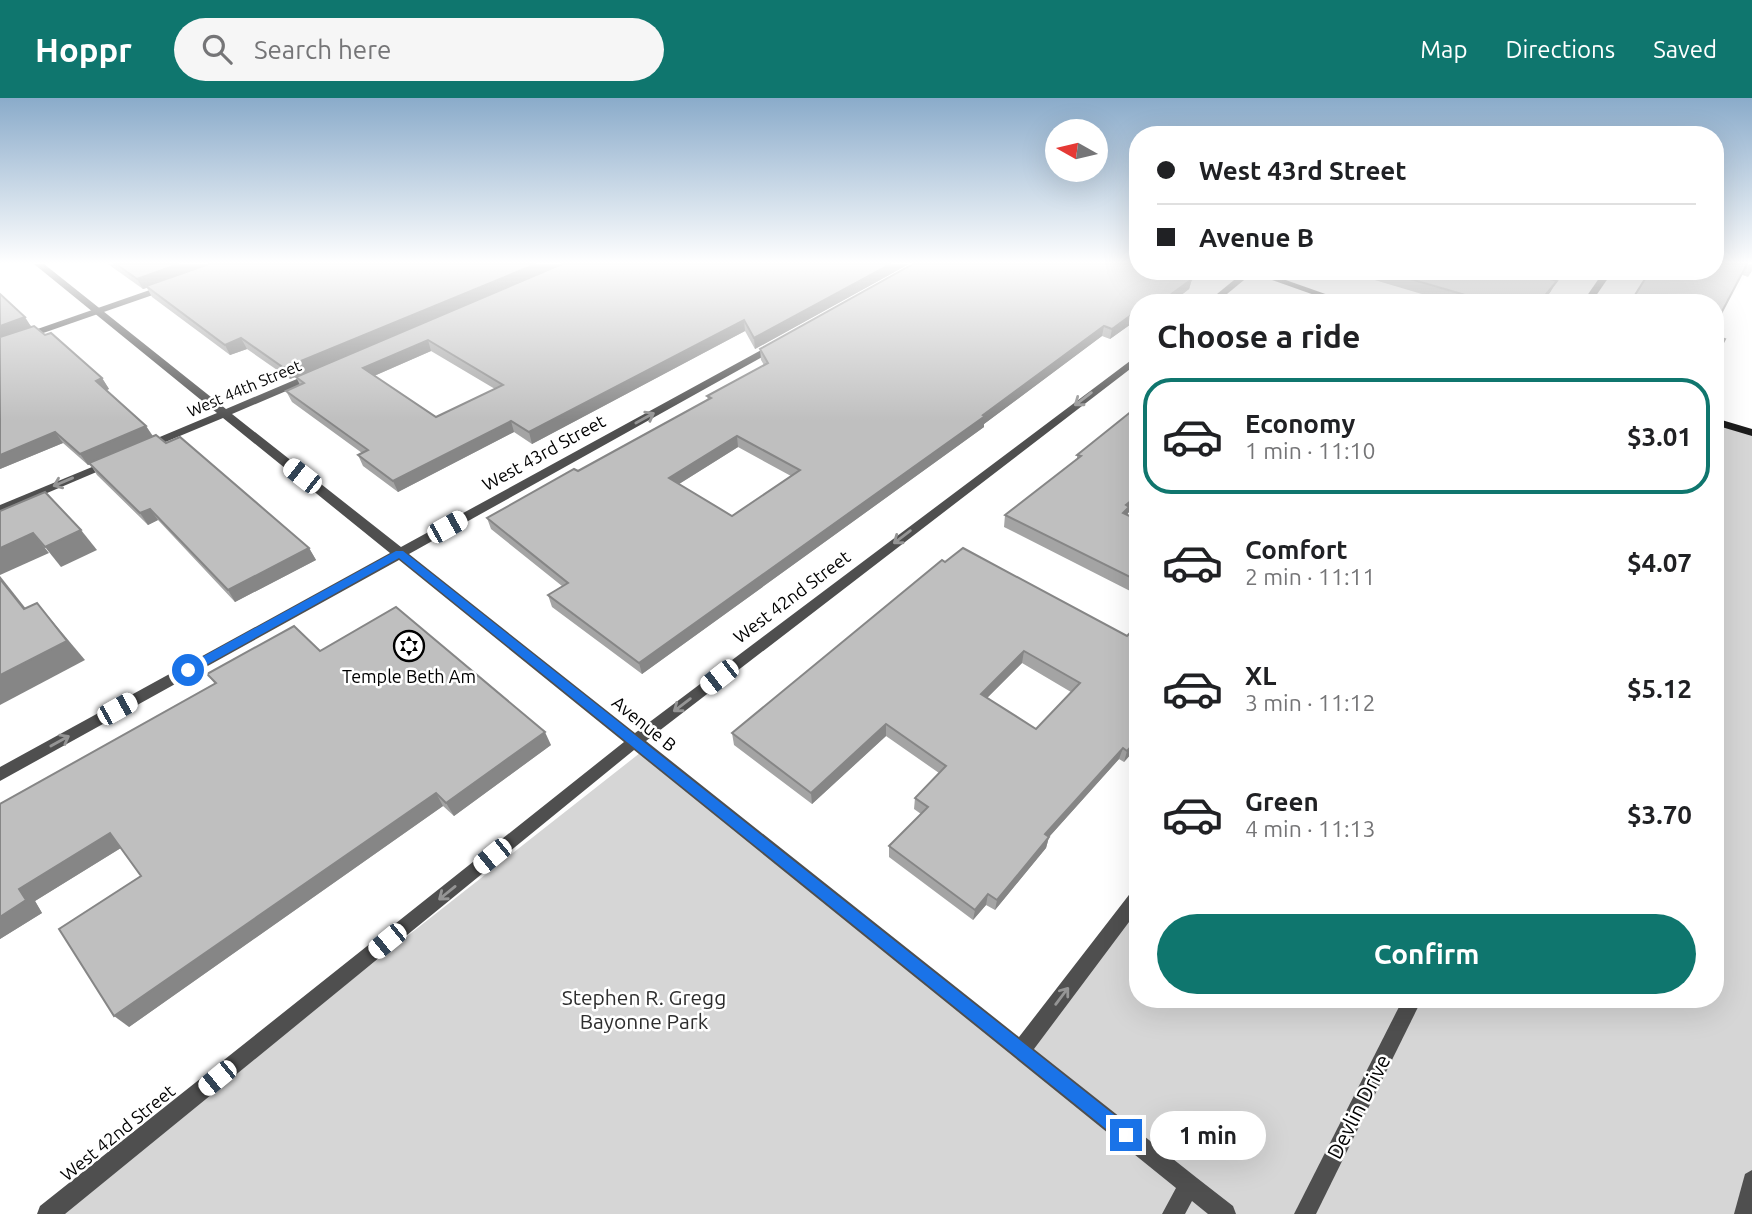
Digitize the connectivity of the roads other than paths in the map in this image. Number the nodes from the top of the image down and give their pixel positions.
1 (84, 316) edge
2 (101, 316) edge
3 (788, 338) edge
4 (0, 345) edge
5 (1129, 365) edge
6 (325, 371) edge
7 (224, 414) junction
8 (1724, 424) edge
9 (1752, 433) edge
10 (137, 451) edge
11 (124, 456) edge
12 (0, 509) edge
13 (399, 554) junction
14 (635, 741) junction
15 (0, 775) edge
16 (1129, 908) edge
17 (1408, 1008) edge
18 (1021, 1050) junction
19 (1752, 1181) edge
20 (1190, 1185) junction
21 (48, 1214) edge
22 (1173, 1214) edge
23 (1225, 1214) edge
24 (1305, 1214) edge
25 (1745, 1214) edge

1 - 4 street
2 - 7 street, Avenue B
13 -> 3 street, West 43rd Street
5 -> 14 street, West 42nd Street
6 - 7 street, West 44th Street
7 - 10 street, West 44th Street
7 - 13 street, Avenue B
8 - 9 main road
11 -> 12 street
13 - 14 street, Avenue B
15 -> 13 street, West 43rd Street
14 - 18 street, Avenue B
14 -> 21 street, West 42nd Street
18 -> 16 street
17 - 24 street, Devlin Drive
18 - 20 street, Avenue B
19 - 25 street
20 - 22 street
20 - 23 street, Avenue B

